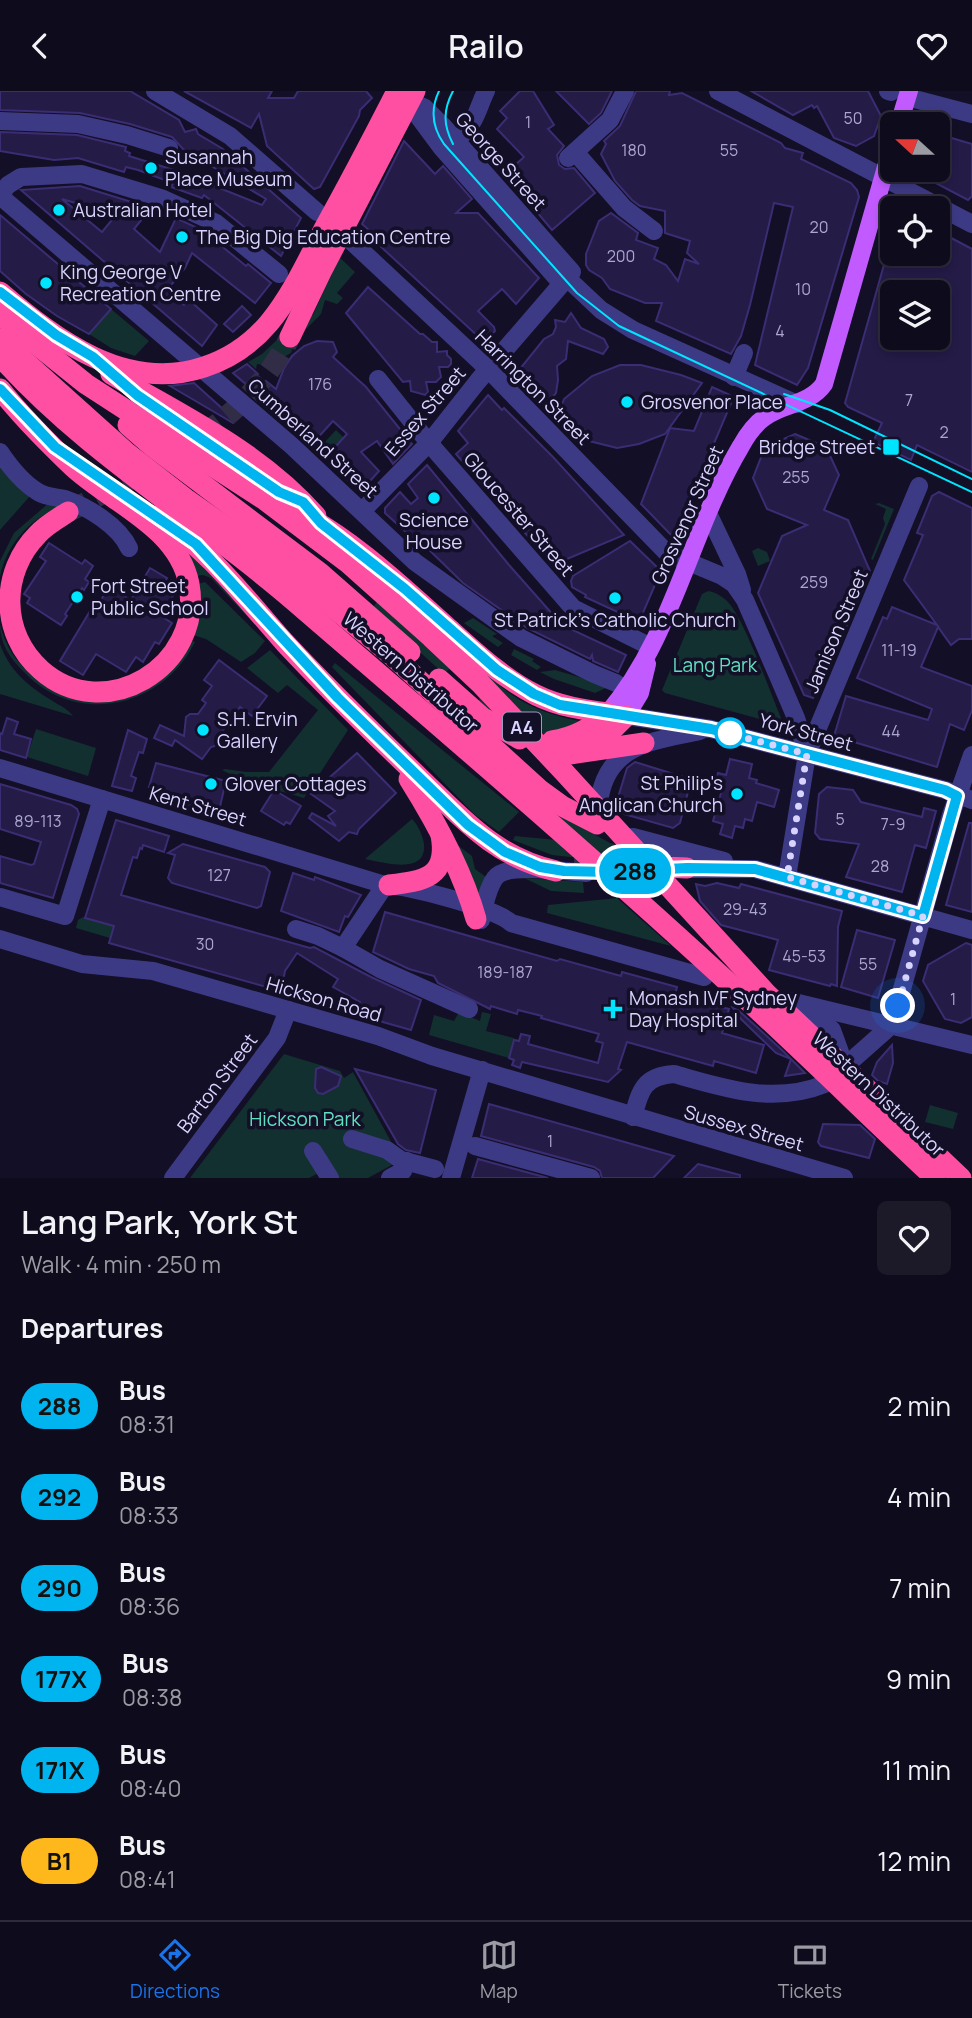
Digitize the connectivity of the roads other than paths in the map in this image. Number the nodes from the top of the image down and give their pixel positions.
1 (155, 91) edge
2 (397, 91) edge
3 (415, 91) edge
4 (486, 91) edge
5 (625, 91) edge
6 (718, 91) edge
7 (899, 93) edge
8 (899, 112) edge
9 (972, 114) edge
10 (0, 121) edge
11 (461, 136) dead end
12 (169, 148) dead end
13 (880, 175) edge
14 (882, 182) edge
15 (892, 182) edge
16 (0, 196) edge
17 (317, 212) dead end
18 (972, 224) edge
19 (654, 231) dead end
20 (349, 239) dead end
21 (279, 274) dead end
22 (567, 278) junction
23 (0, 292) edge
24 (0, 315) edge
25 (290, 337) tunnel mouth
26 (0, 339) edge
27 (744, 353) dead end
28 (0, 356) edge
29 (93, 357) junction
30 (489, 370) junction
31 (108, 372) junction
32 (734, 377) junction
33 (378, 379) dead end
34 (86, 384) junction
35 (0, 389) edge
36 (805, 400) junction
37 (78, 409) junction
38 (202, 439) junction
39 (429, 443) junction
40 (55, 447) junction
41 (0, 452) edge
42 (919, 486) dead end
43 (259, 496) junction
44 (303, 502) junction
45 (230, 504) junction
46 (363, 510) junction
47 (68, 512) tunnel mouth
48 (708, 513) junction
49 (321, 523) junction
50 (129, 548) dead end
51 (687, 562) junction
52 (248, 599) junction
53 (745, 600) junction
54 (651, 647) junction
55 (616, 683) dead end
56 (617, 715) junction
57 (458, 716) junction
58 (711, 729) junction
59 (520, 739) dead end
60 (643, 743) junction
61 (391, 750) junction
62 (807, 754) junction
63 (972, 755) edge
64 (537, 757) dead end
65 (0, 768) edge
66 (600, 796) dead end
67 (965, 798) edge
68 (102, 800) junction
69 (597, 824) dead end
70 (441, 833) junction
71 (633, 837) dead end
72 (572, 868) junction
73 (663, 868) dead end
74 (687, 868) joint
75 (755, 869) junction
76 (787, 877) junction
77 (387, 885) junction
78 (0, 897) edge
79 (478, 914) junction
80 (923, 916) junction
81 (296, 929) dead end
82 (972, 930) edge
83 (0, 939) edge
84 (351, 953) junction
85 (704, 977) dead end
86 (469, 1009) dead end
87 (288, 1010) junction
88 (890, 1024) junction
89 (972, 1045) edge
90 (482, 1070) junction
91 (825, 1084) dead end
92 (633, 1117) junction
93 (352, 1139) dead end
94 (475, 1146) dead end
95 (313, 1151) dead end
96 (407, 1161) junction
97 (443, 1173) edge
98 (173, 1178) edge
99 (330, 1178) edge
100 (390, 1178) edge
101 (591, 1178) edge
102 (844, 1178) edge
103 (935, 1178) edge
104 (961, 1178) edge

1 - 17 street
2 - 29 highway
3 - 25 highway
4 - 11 street
5 - 19 street
6 - 13 street
7 - 8 main road
7 - 9 street
10 - 12 street
14 - 36 main road
15 - 18 street
16 - 21 street
16 - 46 street, Cumberland Street
20 - 30 street, Harrington Street
22 - 22 street, George Street
22 - 30 street, Essex Street
22 - 32 street, George Street
23 - 29 highway
24 - 34 highway
26 - 37 highway
27 - 32 street
28 - 103 highway, Western Distributor
29 - 31 highway
30 - 39 street, Essex Street
30 - 51 street, Harrington Street
31 - 38 highway
31 - 44 highway
32 - 36 street, George Street
33 - 39 street, Gloucester Street
34 - 43 highway
34 - 45 highway
35 - 40 highway
36 - 48 main road, Grosvenor Street
37 - 45 highway
37 - 57 highway
38 - 43 highway
38 - 44 highway
39 - 46 street, Essex Street
39 - 54 street, Gloucester Street
40 - 47 highway
40 - 52 highway
41 - 50 street
42 - 62 street, Jamison Street
43 - 49 highway
43 - 104 highway, Western Distributor / A4
44 - 49 highway
45 - 59 highway
46 - 55 street, Cumberland Street
48 - 51 main road, Grosvenor Street
48 - 53 street
49 - 56 highway
51 - 53 street, Harrington Street
51 - 54 main road, Grosvenor Street
52 - 61 highway
52 - 72 highway
53 - 62 street
54 - 56 main road, Grosvenor Street
56 - 58 street, York Street
56 - 60 highway
57 - 64 highway
57 - 69 highway
58 - 60 street
58 - 62 street, York Street
60 - 66 street
61 - 70 highway
61 - 72 highway
62 - 67 street, York Street
62 - 76 street, Jamison Street
63 - 67 street
65 - 68 street, Kent Street
67 - 80 street
68 - 77 street, Kent Street
68 - 78 street
70 - 77 highway
70 - 79 highway
71 - 75 street
72 - 79 street
73 - 74 highway
74 - 75 street
75 - 76 street
76 - 80 street
77 - 79 street, Kent Street
77 - 84 street
79 - 85 street, Kent Street
80 - 82 street
80 - 88 street
81 - 84 street
83 - 87 street, Hickson Road
84 - 86 street
87 - 90 street, Hickson Road
87 - 98 street, Barton Street
88 - 88 street
88 - 89 street
90 - 92 street, Hickson Road
90 - 97 street
91 - 92 street
92 - 102 street, Sussex Street
93 - 96 street
94 - 101 street
95 - 99 street
96 - 97 street
96 - 100 street

